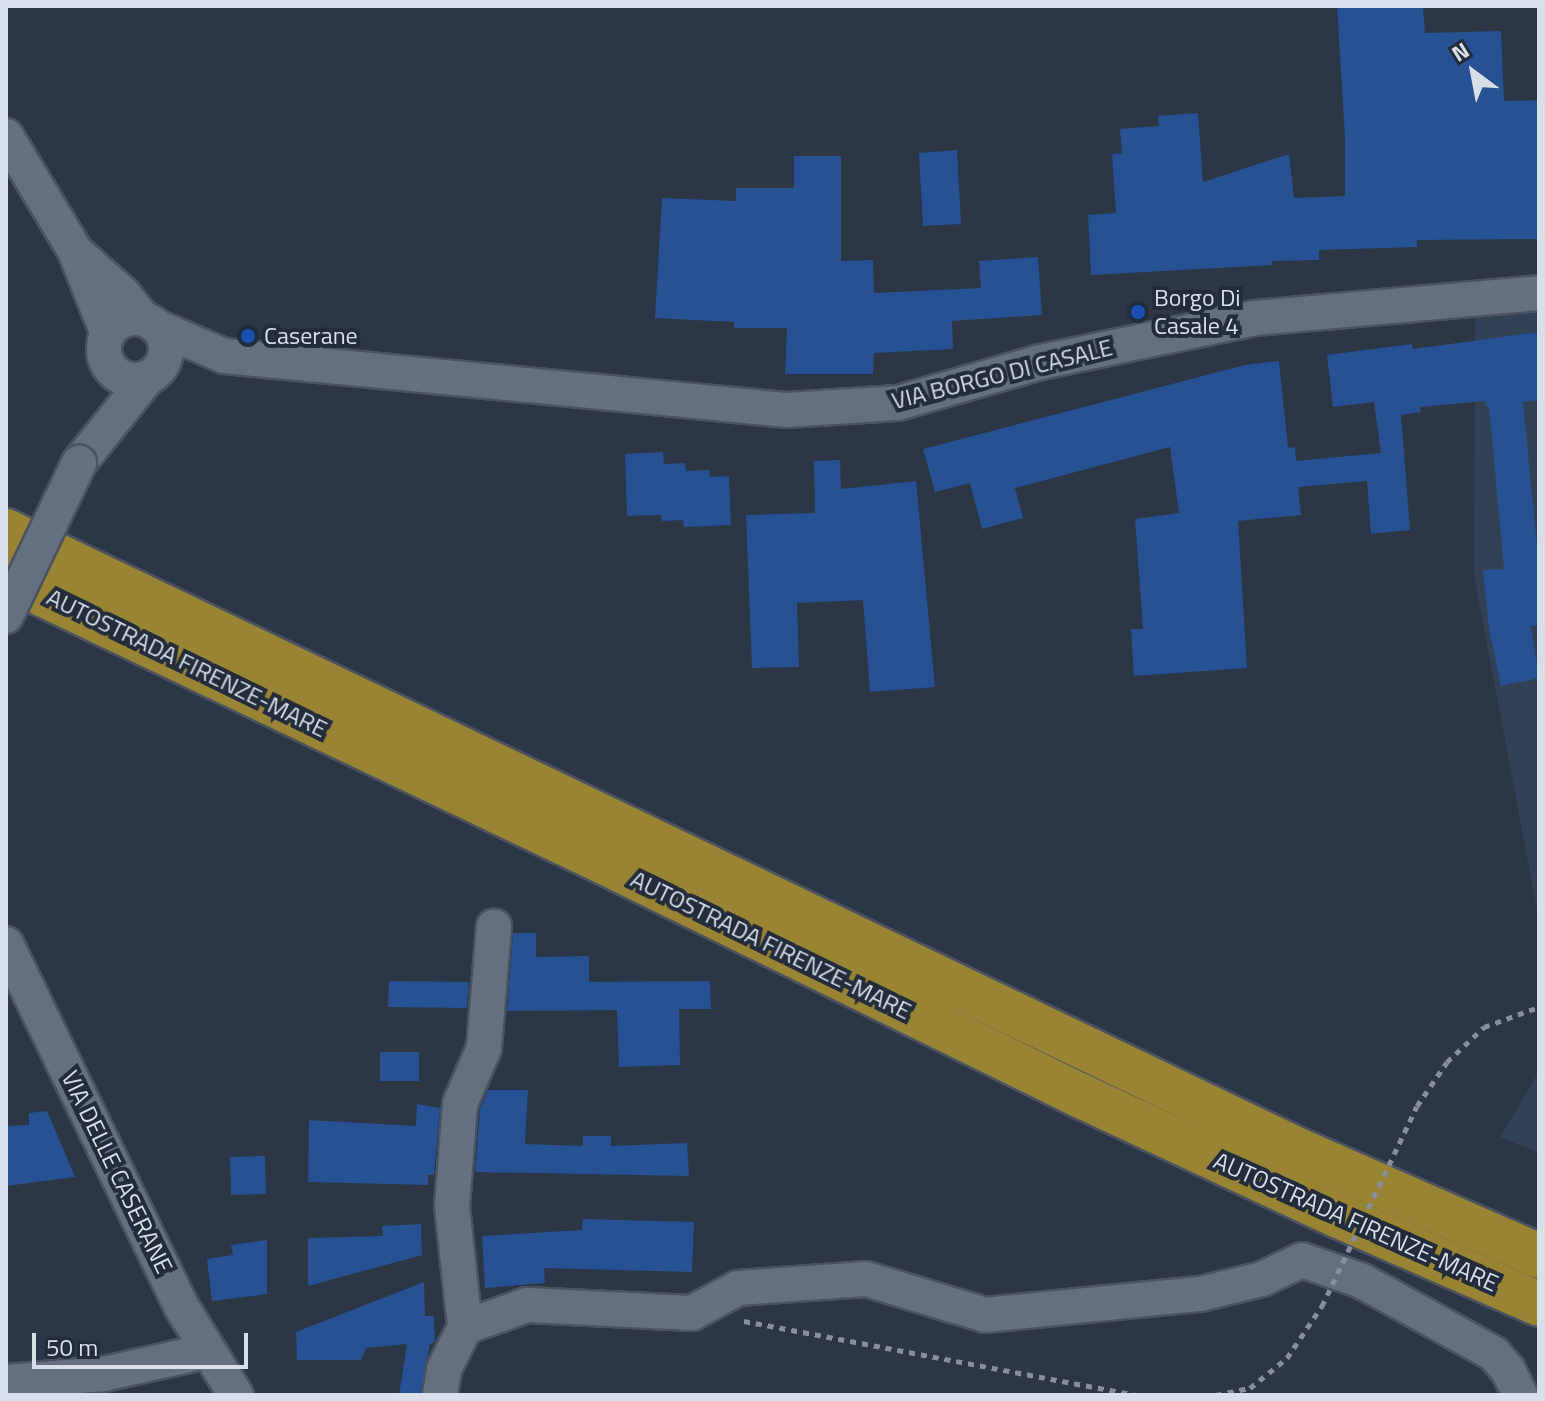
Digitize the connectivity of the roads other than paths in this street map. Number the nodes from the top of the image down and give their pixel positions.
1 (6, 136) edge
2 (75, 251) junction
3 (1539, 293) edge
4 (150, 323) junction
5 (108, 348) junction
6 (224, 356) junction
7 (152, 374) junction
8 (79, 463) junction
9 (6, 512) edge
10 (6, 531) edge
11 (6, 577) edge
12 (135, 593) junction
13 (6, 616) edge
14 (494, 926) dead end
15 (6, 944) edge
16 (1539, 1256) edge
17 (1539, 1304) edge
18 (465, 1327) junction
19 (207, 1351) junction
20 (6, 1382) edge
21 (1514, 1383) edge
22 (236, 1395) edge
23 (440, 1395) edge

1 - 2 street
2 - 4 street
2 - 5 street
3 - 6 street, VIA BORGO DI CASALE
4 - 5 street
4 - 6 street, VIA BORGO DI CASALE
4 - 7 street
5 - 7 street
5 - 8 street
6 - 7 street, VIA BORGO DI CASALE
7 - 8 street
8 - 13 street, bridge
9 - 12 highway
10 - 12 highway, AUTOSTRADA FIRENZE-MARE
11 - 17 highway, AUTOSTRADA FIRENZE-MARE
12 - 16 highway, AUTOSTRADA FIRENZE-MARE
14 - 18 street
15 - 19 street, VIA DELLE CASERANE
18 - 21 street
18 - 23 street
19 - 20 street
19 - 22 street, VIA DELLE CASERANE

